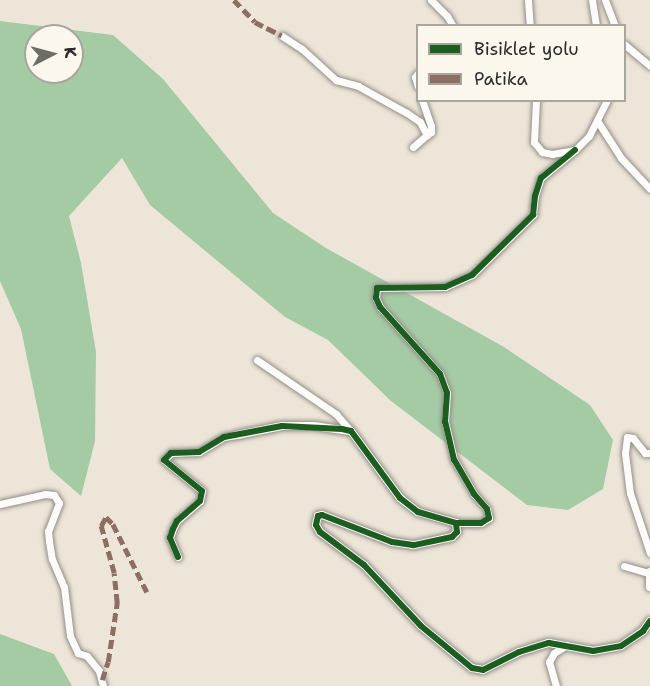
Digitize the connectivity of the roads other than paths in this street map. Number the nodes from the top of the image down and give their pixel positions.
1 (431, 0) edge
2 (528, 0) edge
3 (592, 0) edge
4 (605, 0) edge
5 (452, 24) edge
6 (530, 24) edge
7 (596, 24) edge
8 (614, 24) edge
9 (282, 36) dead end
10 (626, 46) edge
11 (650, 66) edge
12 (423, 102) edge
13 (536, 102) edge
14 (606, 102) edge
15 (598, 122) junction
16 (427, 135) junction
17 (413, 147) dead end
18 (575, 150) junction
19 (650, 189) edge
20 (257, 360) dead end
21 (351, 431) junction
22 (237, 435) joint
23 (650, 453) edge
24 (0, 504) edge
25 (456, 523) junction
26 (650, 553) edge
27 (178, 557) dead end
28 (624, 566) dead end
29 (649, 572) edge
30 (650, 587) edge
31 (650, 621) edge
32 (568, 645) junction
33 (104, 684) edge
34 (556, 686) edge

1 - 5 street
2 - 6 street
3 - 7 street
4 - 8 street
9 - 16 street
10 - 11 street
12 - 16 street
13 - 18 street
14 - 15 street
15 - 18 street
15 - 19 street
16 - 17 street
18 - 25 street
20 - 21 street
21 - 22 street
21 - 25 street
22 - 27 street
23 - 26 street
24 - 33 street
25 - 32 street
28 - 29 street
29 - 30 street
31 - 32 street
32 - 34 street

